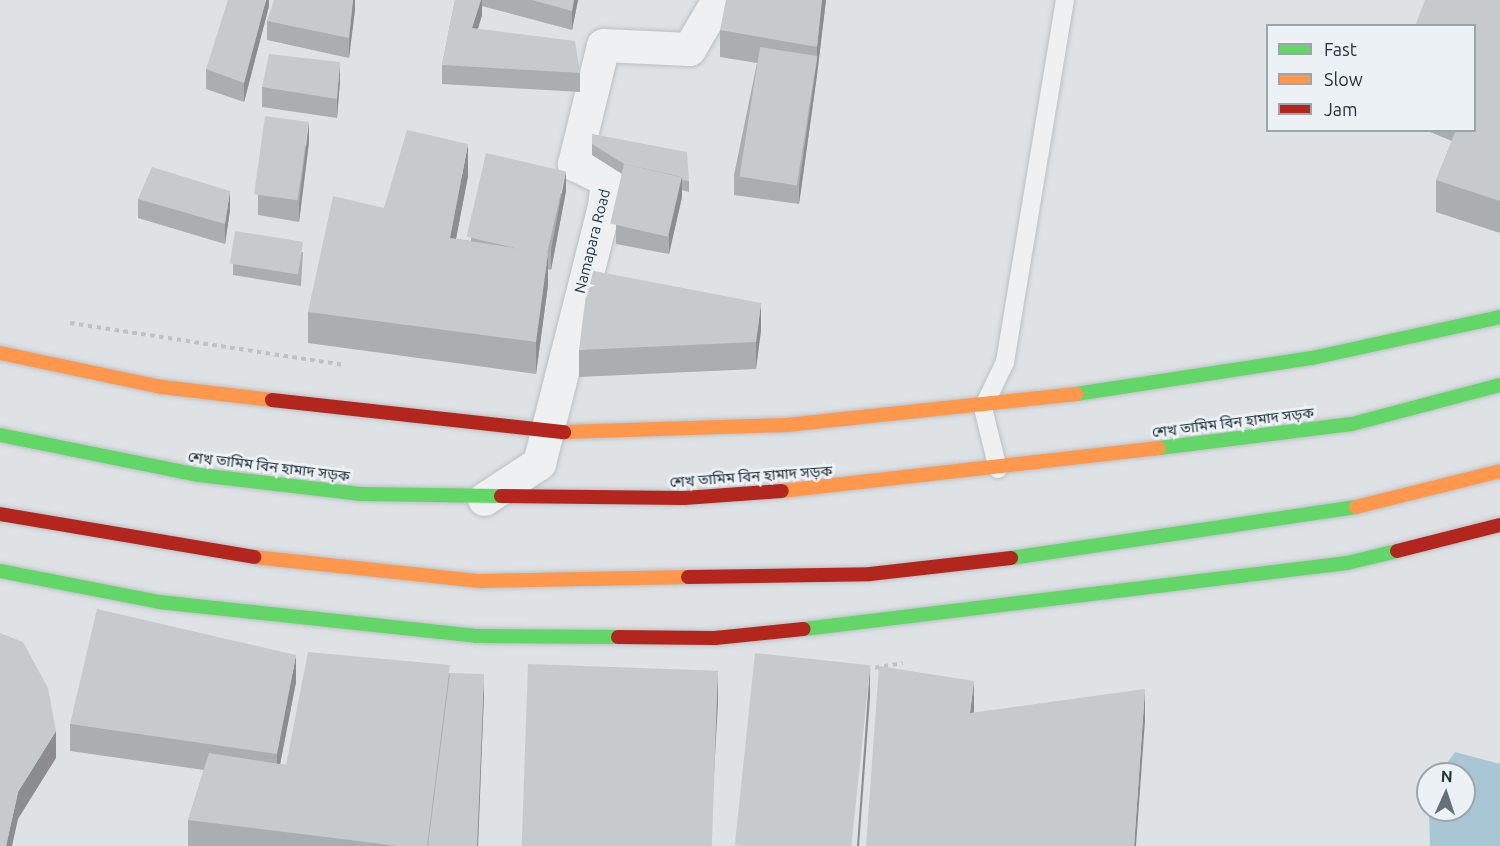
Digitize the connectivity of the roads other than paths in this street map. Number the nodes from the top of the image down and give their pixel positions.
1 (718, 0) edge
2 (1065, 0) edge
3 (1500, 316) edge
4 (0, 353) edge
5 (1500, 385) edge
6 (983, 408) junction
7 (546, 434) junction
8 (0, 435) edge
9 (998, 469) junction
10 (1500, 471) edge
11 (484, 499) junction
12 (0, 514) edge
13 (1500, 525) edge
14 (0, 572) edge

1 - 7 street, Namapara Road
2 - 6 lane
3 - 6 main road
4 - 7 main road
5 - 9 main road, শেখ তামিম বিন হামাদ সড়ক
6 - 7 main road
6 - 9 lane
7 - 11 street, Namapara Road
8 - 11 main road, শেখ তামিম বিন হামাদ সড়ক
9 - 11 main road, শেখ তামিম বিন হামাদ সড়ক
10 - 12 main road
13 - 14 main road

